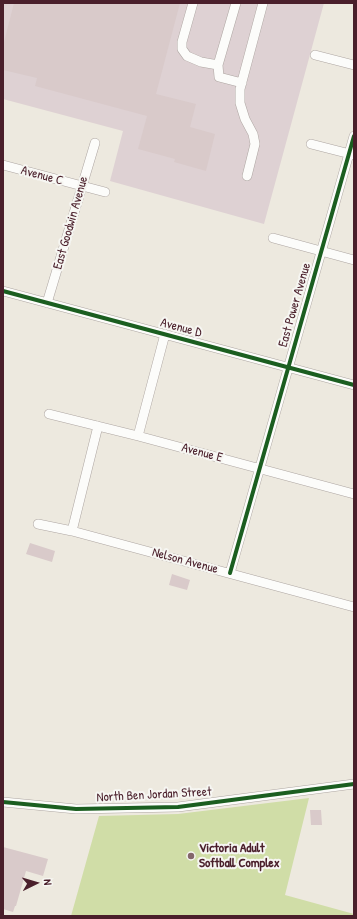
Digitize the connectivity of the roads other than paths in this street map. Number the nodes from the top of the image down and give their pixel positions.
1 (193, 3) edge
2 (236, 3) edge
3 (263, 3) edge
4 (315, 55) dead end
5 (218, 65) junction
6 (354, 65) edge
7 (242, 83) junction
8 (354, 136) edge
9 (95, 143) dead end
10 (311, 144) dead end
11 (351, 155) edge
12 (3, 166) edge
13 (247, 176) dead end
14 (81, 187) junction
15 (105, 192) dead end
16 (273, 238) dead end
17 (320, 252) junction
18 (354, 260) edge
19 (3, 291) edge
20 (47, 303) junction
21 (166, 334) junction
22 (288, 368) junction
23 (354, 385) edge
24 (49, 414) dead end
25 (98, 426) junction
26 (138, 436) junction
27 (260, 468) junction
28 (354, 494) edge
29 (38, 524) dead end
30 (72, 531) junction
31 (230, 573) junction
32 (354, 607) edge
33 (354, 784) edge
34 (3, 802) edge

1 - 5 street
2 - 5 street
3 - 7 street
4 - 6 street
5 - 7 street
7 - 13 street
8 - 11 street, East Power Avenue
9 - 14 street, East Goodwin Avenue
10 - 11 street
11 - 17 street, East Power Avenue
12 - 14 street, Avenue C
14 - 15 street, Avenue C
14 - 20 street, East Goodwin Avenue
16 - 17 street
17 - 18 street
17 - 22 street, East Power Avenue
19 - 20 street, Avenue D
20 - 21 street, Avenue D
21 - 22 street, Avenue D
21 - 26 street
22 - 23 street, Avenue D
22 - 27 street, East Power Avenue
24 - 25 street, Avenue E
25 - 26 street, Avenue E
25 - 30 street
26 - 27 street, Avenue E
27 - 28 street, Avenue E
27 - 31 street, East Power Avenue
29 - 30 street, Nelson Avenue
30 - 31 street, Nelson Avenue
31 - 32 street, Nelson Avenue
33 - 34 street, North Ben Jordan Street

